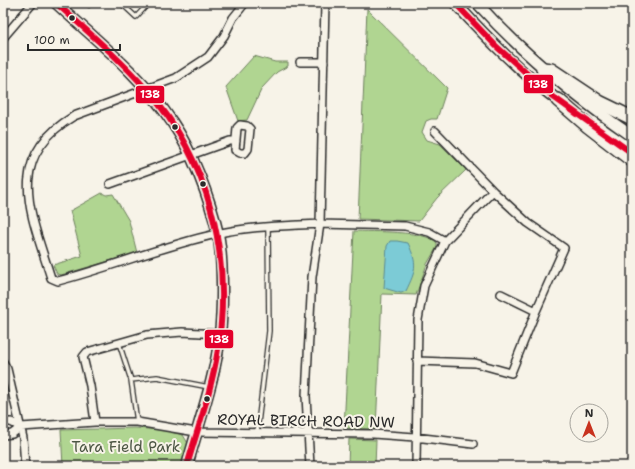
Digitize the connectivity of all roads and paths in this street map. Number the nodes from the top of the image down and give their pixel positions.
1 (33, 3) edge
2 (56, 3) edge
3 (121, 3) edge
4 (149, 3) edge
5 (245, 3) edge
6 (325, 3) edge
7 (455, 3) edge
8 (477, 3) edge
9 (3, 38) edge
10 (300, 62) dead end
11 (324, 62) junction
12 (544, 69) junction
13 (146, 89) junction
14 (558, 100) junction
15 (632, 118) edge
16 (435, 131) dead end
17 (632, 136) edge
18 (236, 141) dead end
19 (632, 153) edge
20 (191, 155) junction
21 (632, 160) edge
22 (110, 184) dead end
23 (493, 191) junction
24 (320, 224) junction
25 (268, 227) junction
26 (218, 233) junction
27 (445, 241) junction
28 (501, 294) dead end
29 (536, 311) junction
30 (220, 334) junction
31 (119, 342) junction
32 (417, 361) junction
33 (3, 362) edge
34 (131, 380) junction
35 (209, 387) junction
36 (3, 422) edge
37 (95, 422) junction
38 (137, 422) junction
39 (21, 427) junction
40 (196, 432) junction
41 (257, 432) junction
42 (308, 433) junction
43 (3, 435) edge
44 (415, 437) junction
45 (473, 444) dead end
46 (25, 466) edge
47 (187, 466) edge
48 (310, 466) edge
49 (416, 466) edge

1 - 9 street
2 - 13 street
3 - 4 lane
5 - 13 street
6 - 11 street
7 - 14 street
8 - 12 street
10 - 11 street
11 - 24 street
12 - 15 highway
12 - 17 street
13 - 20 street
13 - 26 street
14 - 19 street
14 - 21 highway
16 - 23 street
18 - 20 street
20 - 22 street
20 - 26 street
23 - 27 street
23 - 29 street
24 - 25 street
24 - 27 street
24 - 42 street
25 - 26 street
25 - 41 lane
26 - 30 street
27 - 32 street
28 - 29 street
29 - 32 street
30 - 31 street
30 - 35 street
31 - 34 lane
31 - 37 street
32 - 44 street
33 - 39 street
34 - 35 lane
34 - 38 lane
35 - 40 street
36 - 39 street
37 - 38 street, ROYAL BIRCH ROAD NW
37 - 39 street, ROYAL BIRCH ROAD NW
38 - 40 street, ROYAL BIRCH ROAD NW
39 - 43 street
39 - 46 street
40 - 41 street, ROYAL BIRCH ROAD NW
40 - 47 street
41 - 42 street, ROYAL BIRCH ROAD NW
42 - 44 street, ROYAL BIRCH ROAD NW
42 - 48 street
44 - 45 street, ROYAL BIRCH ROAD NW
44 - 49 street

